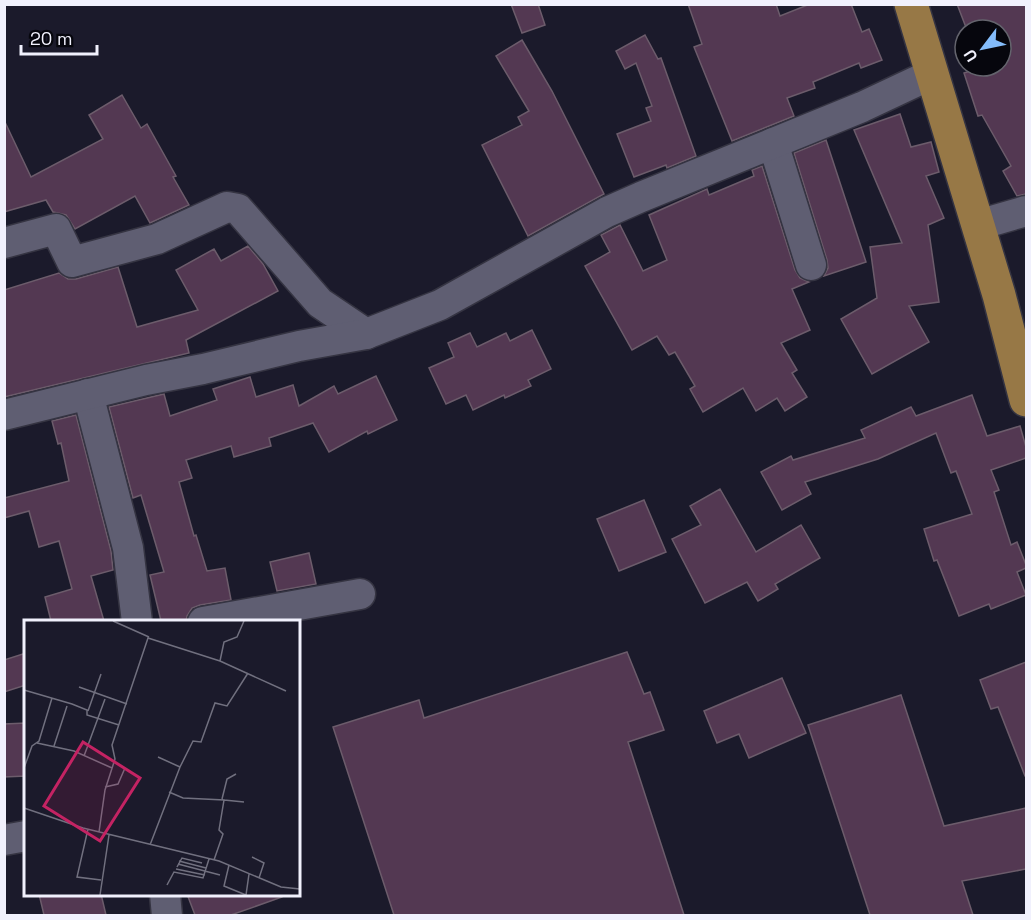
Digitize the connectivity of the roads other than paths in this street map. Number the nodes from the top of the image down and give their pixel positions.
1 (911, 4) edge
2 (932, 74) junction
3 (773, 143) junction
4 (1026, 211) edge
5 (978, 225) junction
6 (4, 243) edge
7 (811, 265) dead end
8 (366, 334) junction
9 (88, 394) junction
10 (1026, 400) edge
11 (4, 415) edge
12 (360, 594) dead end
13 (137, 620) edge
14 (209, 620) edge
15 (24, 836) edge
16 (4, 840) edge
17 (165, 896) edge
18 (167, 915) edge

1 - 2 main road
2 - 3 street
2 - 5 main road
3 - 7 street
3 - 8 street
4 - 5 street
5 - 10 main road
6 - 8 street
8 - 9 street
9 - 11 street
9 - 13 street
12 - 14 street
15 - 16 street
17 - 18 street

